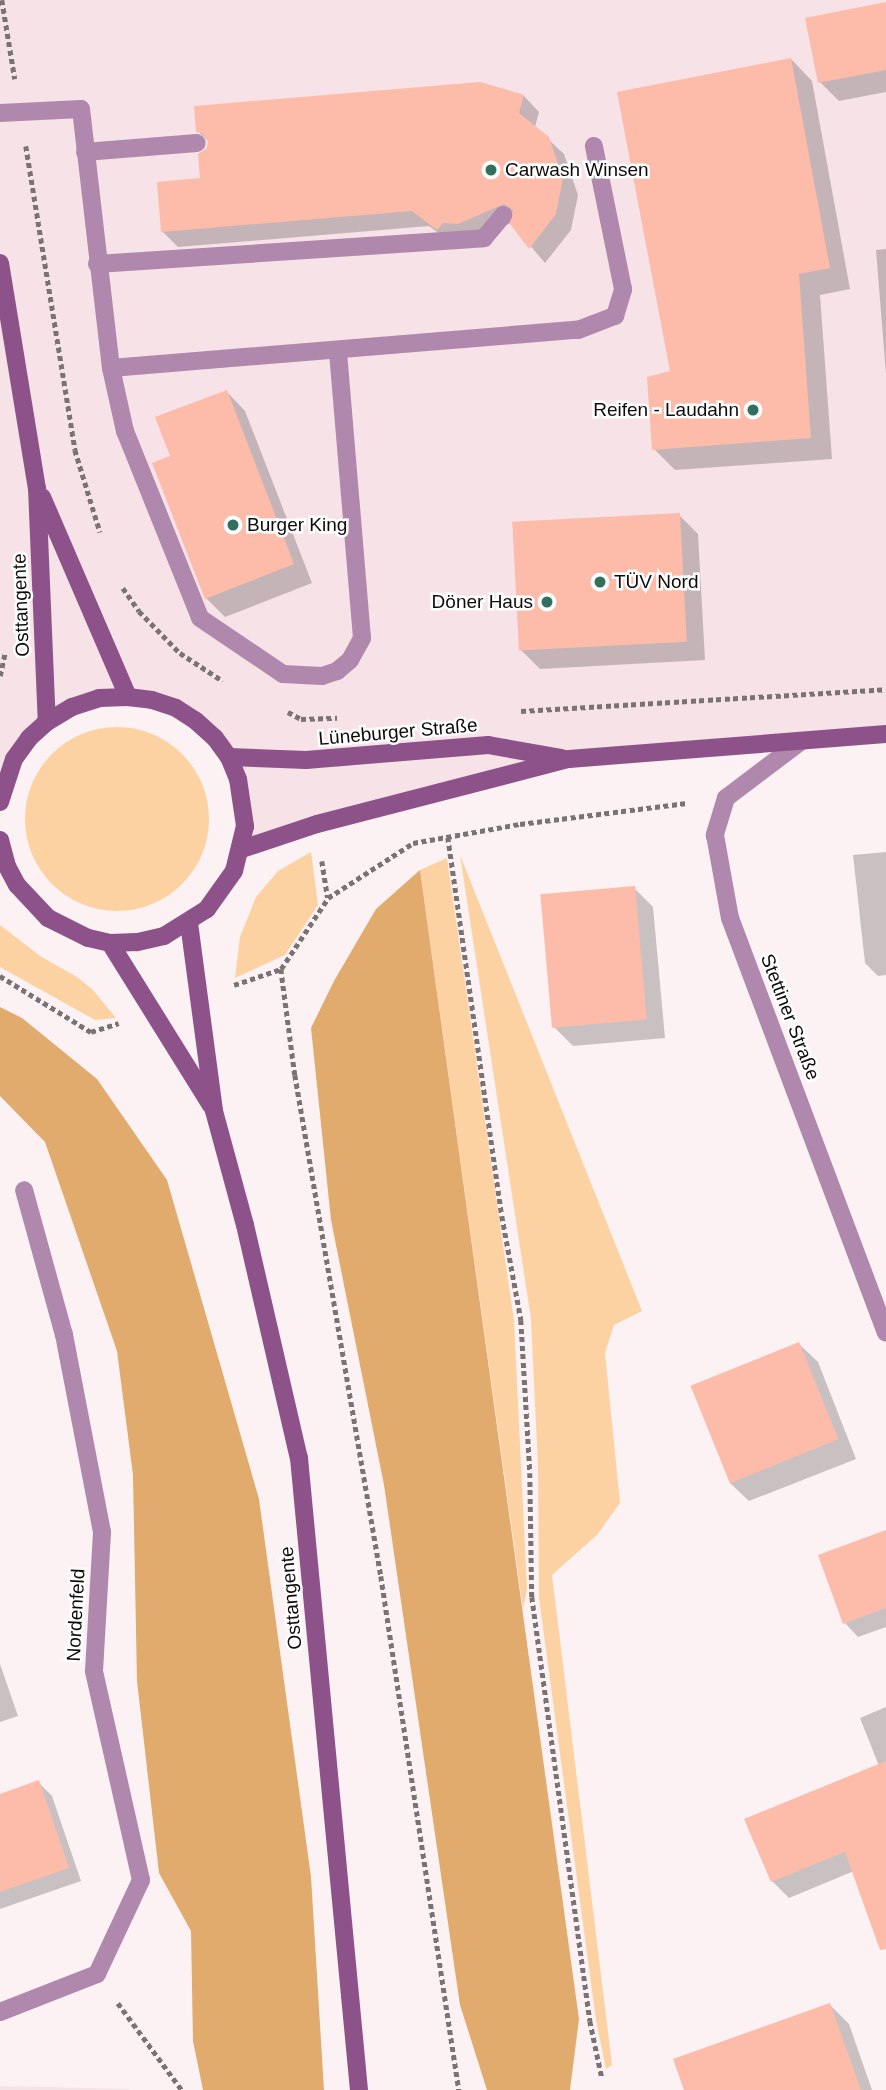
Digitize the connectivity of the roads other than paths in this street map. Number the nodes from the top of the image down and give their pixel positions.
1 (0, 113) edge
2 (197, 143) dead end
3 (594, 146) dead end
4 (85, 152) junction
5 (503, 215) dead end
6 (0, 263) edge
7 (97, 264) junction
8 (338, 351) junction
9 (111, 368) junction
10 (37, 488) junction
11 (128, 697) junction
12 (47, 722) junction
13 (886, 734) edge
14 (800, 742) junction
15 (229, 757) junction
16 (569, 759) junction
17 (2, 782) edge
18 (0, 802) edge
19 (0, 840) edge
20 (242, 849) junction
21 (4, 866) edge
22 (189, 923) junction
23 (110, 943) junction
24 (214, 1111) junction
25 (24, 1190) dead end
26 (886, 1333) edge
27 (0, 2012) edge
28 (359, 2090) edge

1 - 4 street
2 - 4 street
3 - 8 street
4 - 7 street
5 - 7 street
6 - 10 main road, Osttangente
7 - 9 street
8 - 9 street
8 - 9 street
10 - 11 main road, Osttangente
10 - 12 main road, Osttangente
11 - 12 main road
11 - 15 main road
12 - 17 main road
13 - 14 main road, Lüneburger Straße
14 - 16 main road, Lüneburger Straße
14 - 26 street, Stettiner Straße
15 - 16 main road, Lüneburger Straße
15 - 20 main road
16 - 20 main road, Lüneburger Straße
17 - 18 main road
19 - 21 main road
20 - 22 main road
21 - 23 main road
22 - 23 main road
22 - 24 main road, Osttangente
23 - 24 main road, Osttangente
24 - 28 main road, Osttangente
25 - 27 street, Nordenfeld

